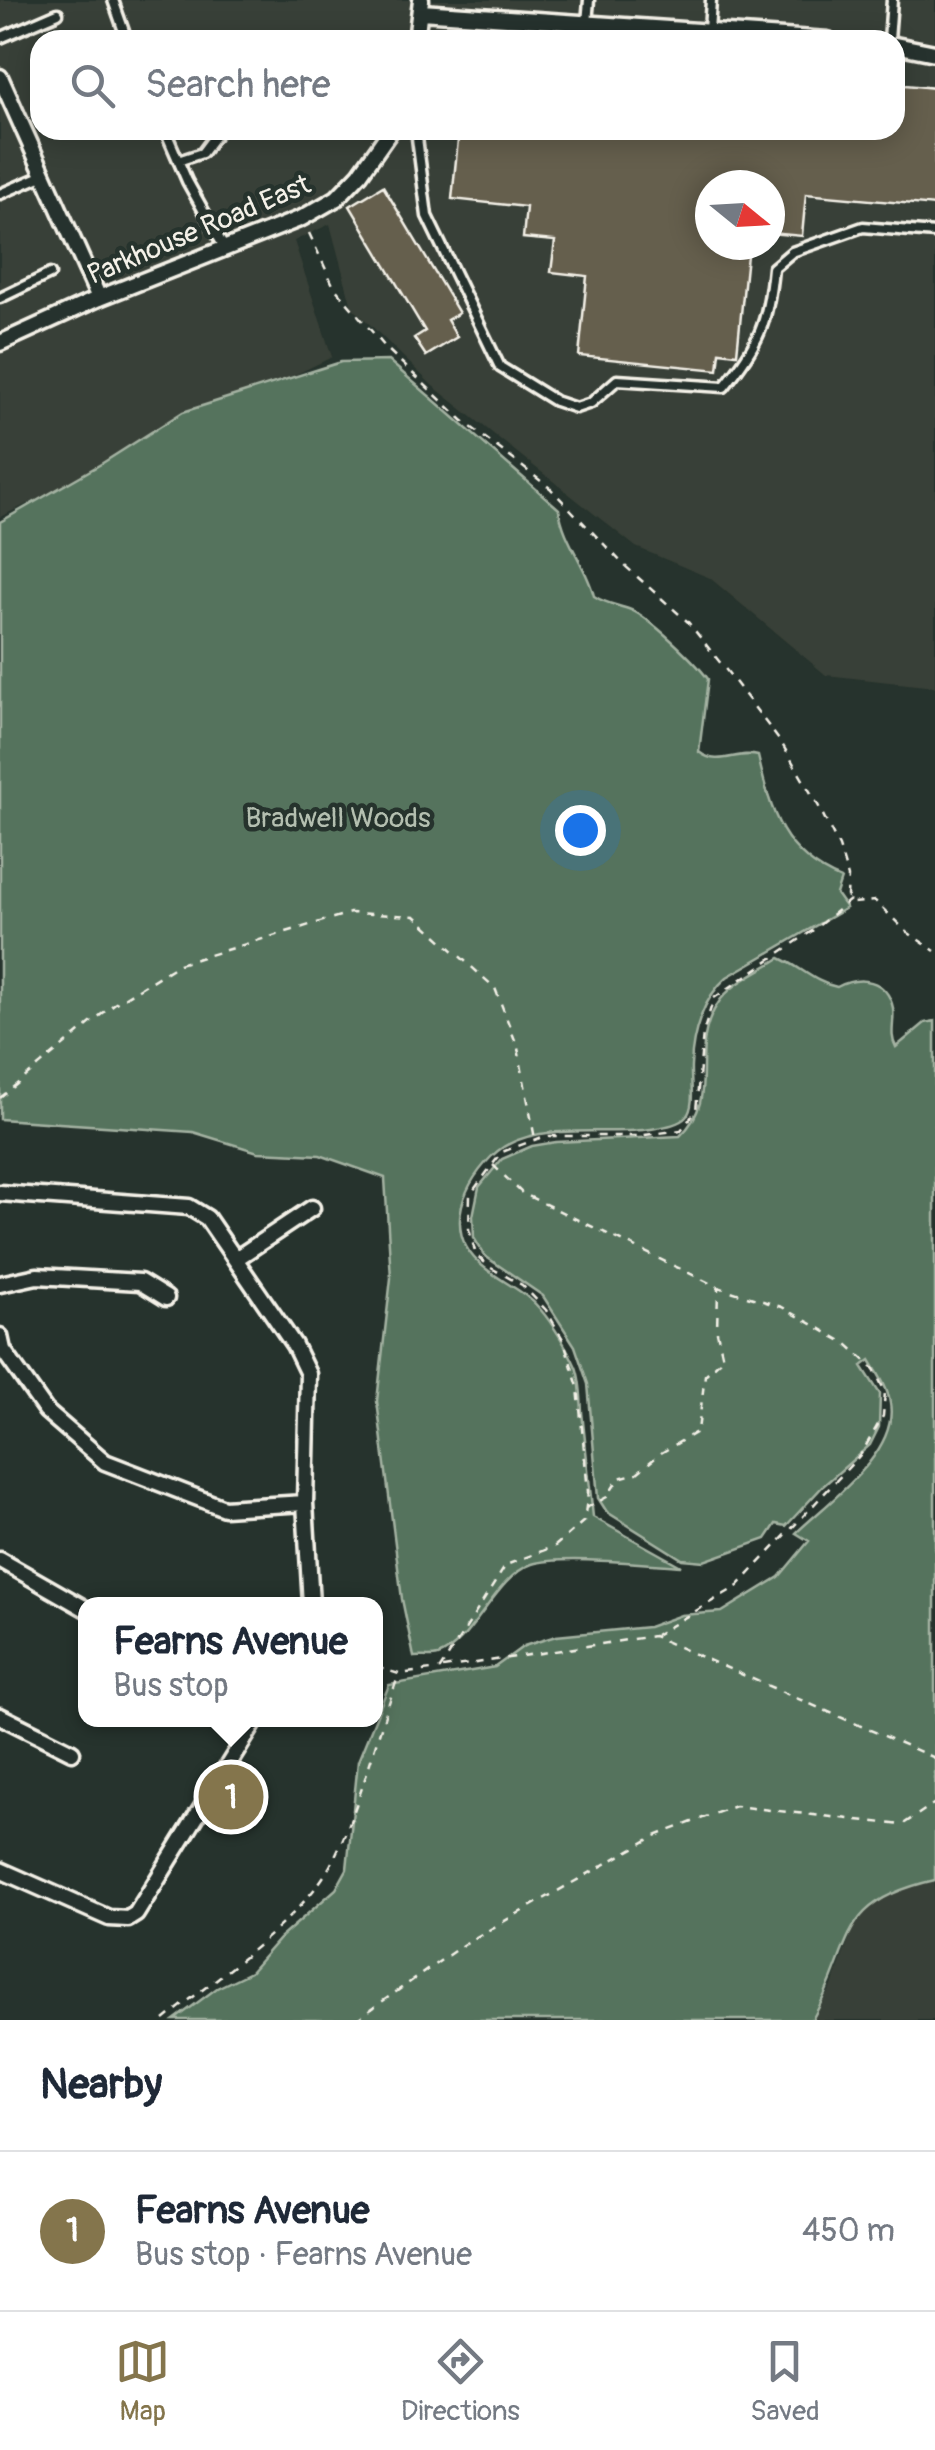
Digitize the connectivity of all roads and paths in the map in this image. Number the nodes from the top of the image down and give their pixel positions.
1 (113, 0) edge
2 (589, 0) edge
3 (711, 0) edge
4 (892, 0) edge
5 (421, 6) edge
6 (58, 13) dead end
7 (587, 24) junction
8 (124, 30) edge
9 (678, 30) edge
10 (709, 30) edge
11 (890, 30) edge
12 (0, 38) edge
13 (905, 47) edge
14 (935, 53) edge
15 (1, 80) edge
16 (169, 140) edge
17 (212, 140) edge
18 (384, 140) edge
19 (417, 140) edge
20 (178, 161) junction
21 (44, 175) junction
22 (0, 194) edge
23 (302, 218) junction
24 (935, 233) edge
25 (225, 249) junction
26 (50, 274) dead end
27 (0, 298) edge
28 (99, 298) junction
29 (0, 342) edge
30 (850, 900) junction
31 (935, 951) edge
32 (0, 1098) edge
33 (535, 1140) junction
34 (492, 1164) junction
35 (0, 1193) edge
36 (312, 1208) dead end
37 (237, 1258) junction
38 (0, 1284) edge
39 (718, 1287) junction
40 (166, 1298) dead end
41 (1, 1345) edge
42 (305, 1503) junction
43 (586, 1509) junction
44 (0, 1560) edge
45 (312, 1597) edge
46 (78, 1604) edge
47 (653, 1636) junction
48 (383, 1669) edge
49 (399, 1674) junction
50 (0, 1716) edge
51 (383, 1717) edge
52 (252, 1727) edge
53 (379, 1727) edge
54 (72, 1752) dead end
55 (935, 1760) edge
56 (935, 1803) edge
57 (0, 1870) edge
58 (164, 2020) edge
59 (356, 2020) edge

1 - 8 lane
2 - 7 lane
3 - 10 lane
4 - 11 lane
5 - 7 street
6 - 12 lane
7 - 9 street
13 - 14 street
15 - 21 street
16 - 20 lane
17 - 20 lane
18 - 23 street, Parkhouse Road East
19 - 24 lane
20 - 25 lane
21 - 22 lane
21 - 28 street
23 - 25 street, Parkhouse Road East
23 - 30 path
25 - 28 street, Parkhouse Road East
26 - 27 lane
28 - 29 street, Parkhouse Road East
30 - 31 path
30 - 33 path
32 - 33 path
33 - 34 path
34 - 39 path
34 - 43 path
35 - 37 street
36 - 37 street
37 - 42 street
38 - 40 street
39 - 43 path
39 - 47 path
41 - 42 street
42 - 45 street
43 - 49 path
44 - 46 street
47 - 49 path
47 - 55 path
48 - 49 path
49 - 51 path
50 - 54 street
52 - 57 street
53 - 58 path
56 - 59 path

